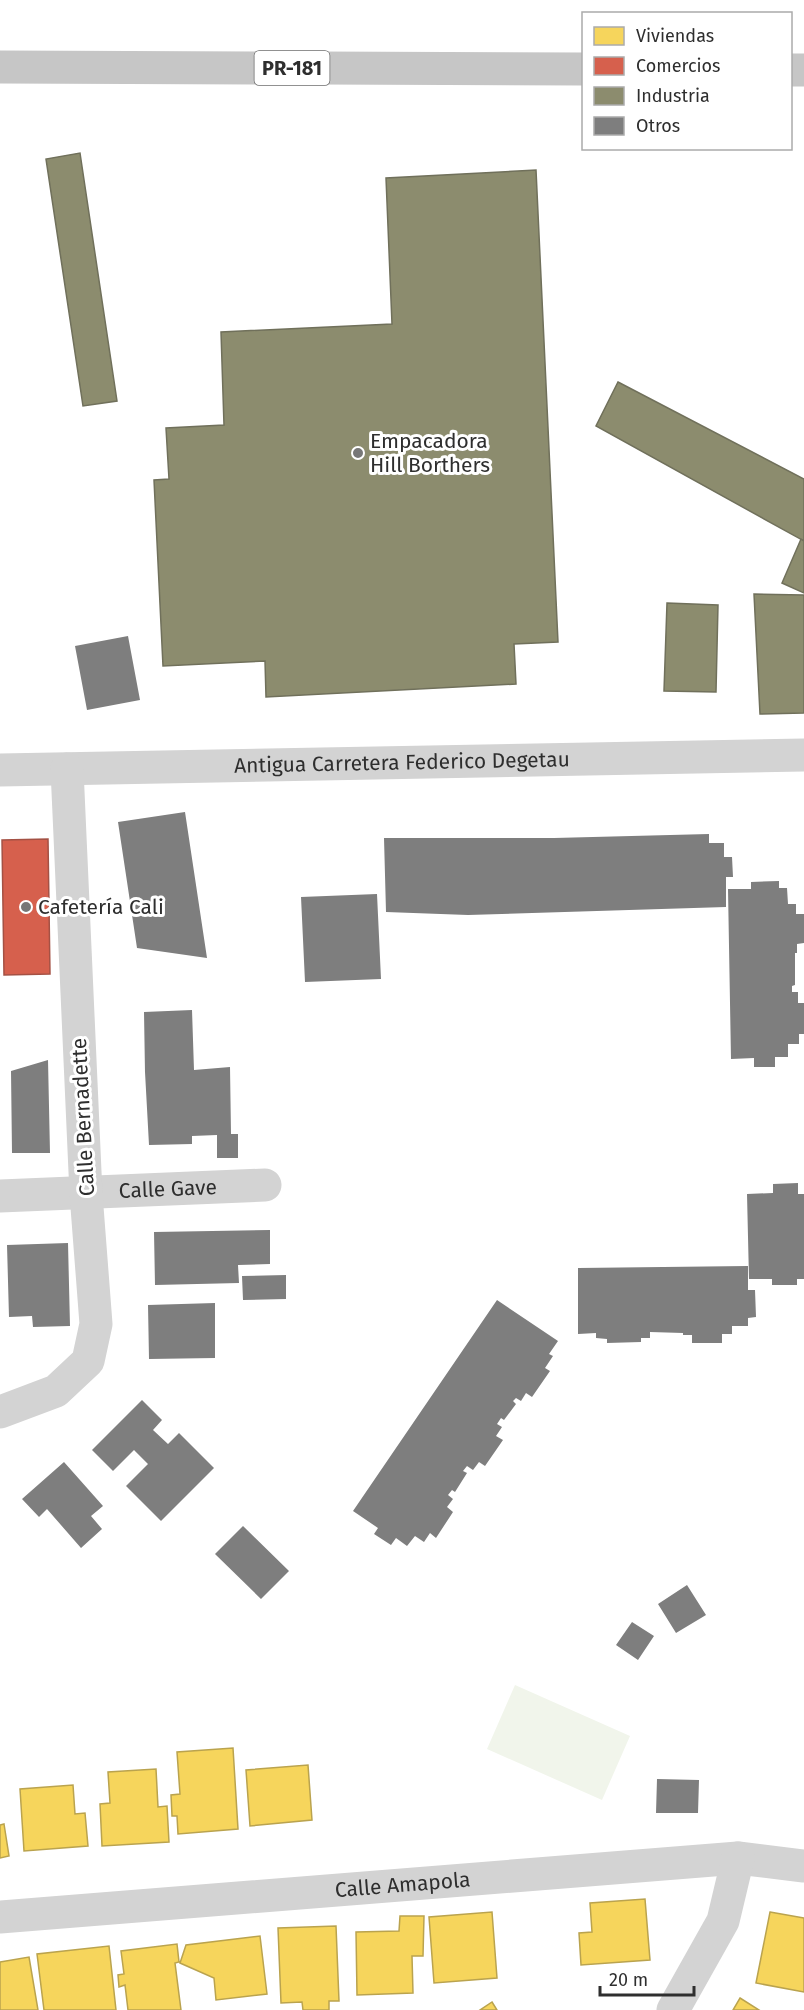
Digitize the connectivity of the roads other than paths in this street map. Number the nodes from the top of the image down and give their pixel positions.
1 (0, 67) edge
2 (582, 69) edge
3 (804, 755) edge
4 (67, 769) junction
5 (0, 770) edge
6 (265, 1185) dead end
7 (86, 1194) junction
8 (0, 1196) edge
9 (0, 1412) edge
10 (738, 1858) junction
11 (804, 1866) edge
12 (0, 1917) edge
13 (673, 2010) edge

1 - 2 main road, PR-181
3 - 4 street, Antigua Carretera Federico Degetau
4 - 5 street, Antigua Carretera Federico Degetau
4 - 7 street, Calle Bernadette
6 - 7 street, Calle Gave
7 - 8 street, Calle Gave
7 - 9 street, Calle Bernadette
10 - 11 street, Calle Amapola
10 - 12 street, Calle Amapola
10 - 13 street

